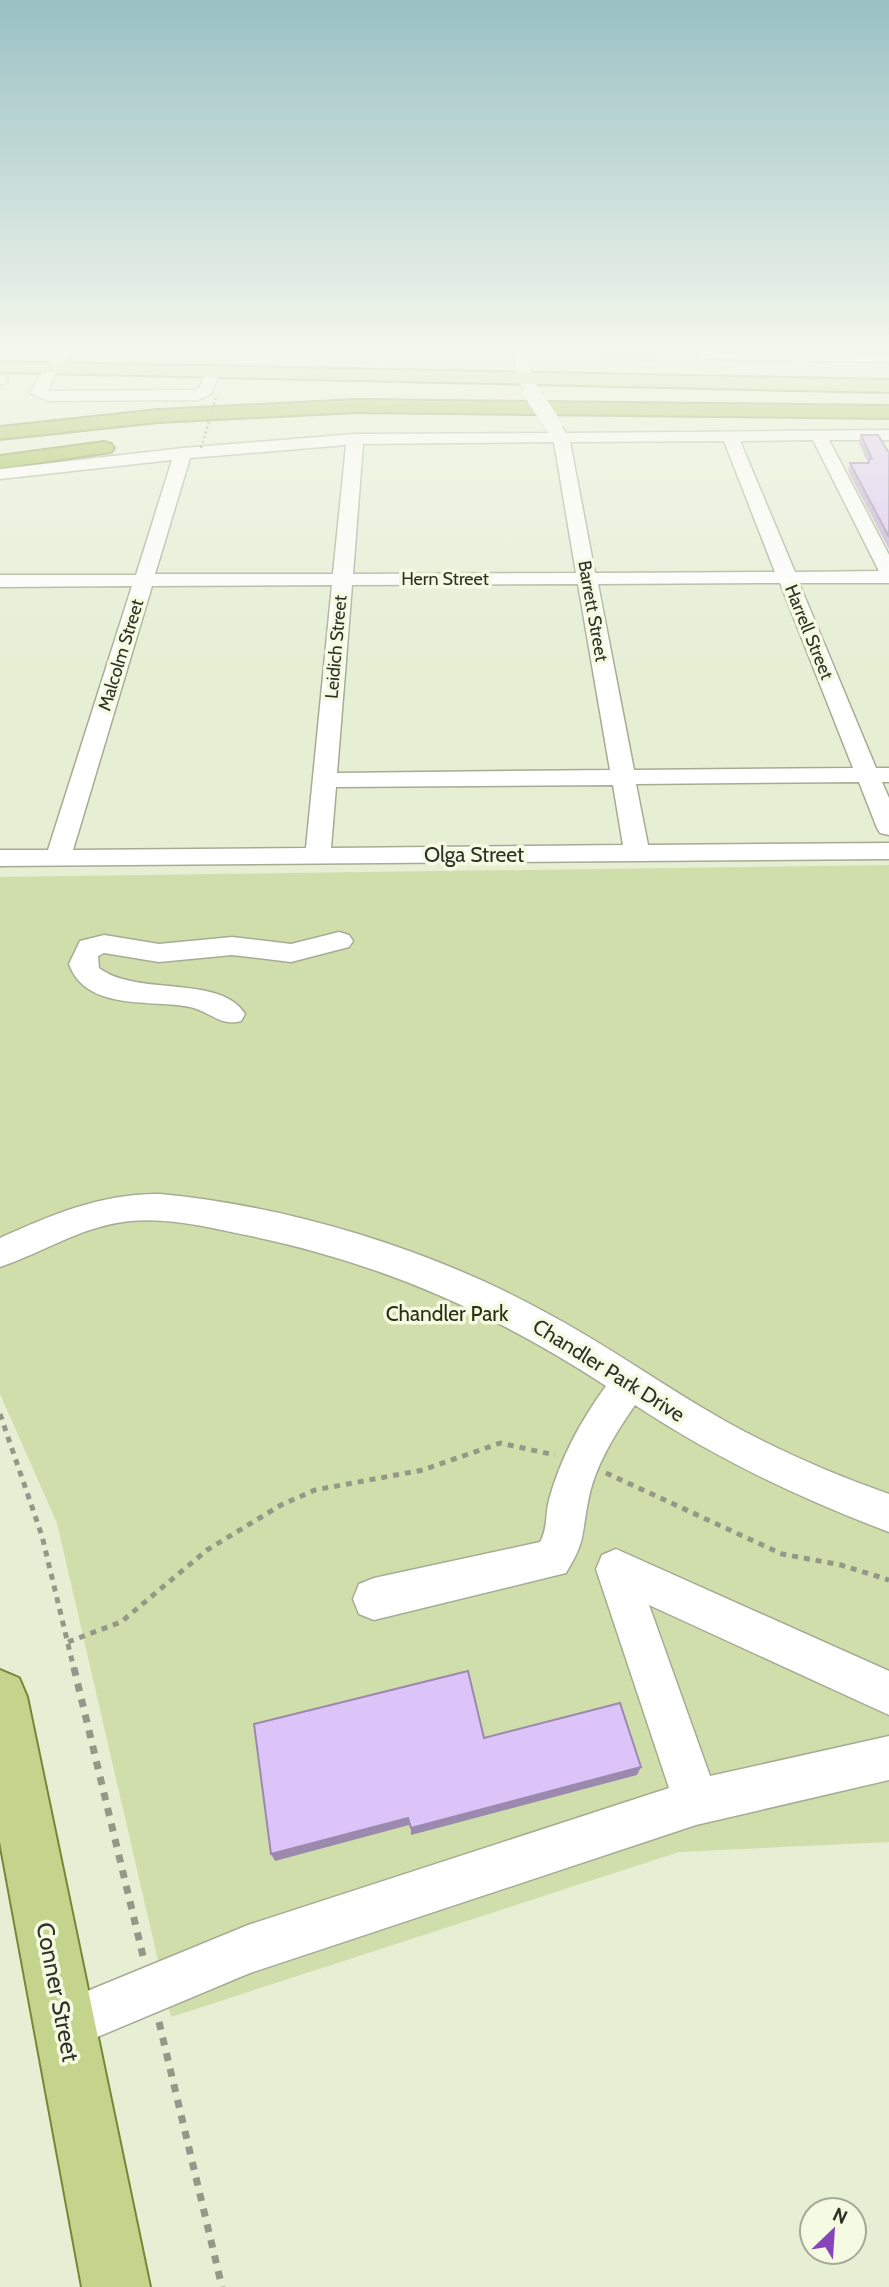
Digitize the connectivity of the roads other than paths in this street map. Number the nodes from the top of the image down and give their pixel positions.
1 (24, 459) edge
2 (127, 459) edge
3 (189, 459) edge
4 (353, 459) edge
5 (562, 459) edge
6 (739, 459) edge
7 (830, 459) edge
8 (0, 462) edge
9 (0, 474) edge
10 (889, 575) edge
11 (787, 577) junction
12 (587, 579) junction
13 (342, 580) junction
14 (0, 581) edge
15 (144, 581) junction
16 (878, 775) edge
17 (623, 776) junction
18 (324, 780) junction
19 (889, 828) edge
20 (889, 851) edge
21 (637, 853) junction
22 (317, 855) junction
23 (58, 857) junction
24 (0, 858) edge
25 (340, 941) dead end
26 (231, 1014) dead end
27 (0, 1252) edge
28 (630, 1382) junction
29 (889, 1513) edge
30 (374, 1599) dead end
31 (889, 1693) edge
32 (0, 1697) edge
33 (889, 1758) edge
34 (696, 1802) junction
35 (64, 2026) junction
36 (116, 2287) edge

1 - 8 highway
2 - 9 street
3 - 15 street, Malcolm Street
4 - 13 street, Leidich Street
5 - 12 street, Barrett Street
6 - 11 street, Harrell Street
7 - 10 street
10 - 11 street, Hern Street
11 - 12 street, Hern Street
11 - 16 street, Harrell Street
12 - 13 street, Hern Street
12 - 17 street, Barrett Street
13 - 15 street, Hern Street
13 - 18 street, Leidich Street
14 - 15 street, Hern Street
15 - 23 street, Malcolm Street
16 - 17 street
16 - 19 street, Harrell Street
17 - 18 street
17 - 21 street, Barrett Street
18 - 22 street, Leidich Street
20 - 21 street, Olga Street
21 - 22 street, Olga Street
22 - 23 street, Olga Street
23 - 24 street, Olga Street
25 - 26 street
27 - 28 street, Chandler Park Drive
28 - 29 street, Chandler Park Drive
28 - 30 street
31 - 34 street
32 - 35 main road, Conner Street
33 - 34 street
34 - 35 street
35 - 36 main road, Conner Street

